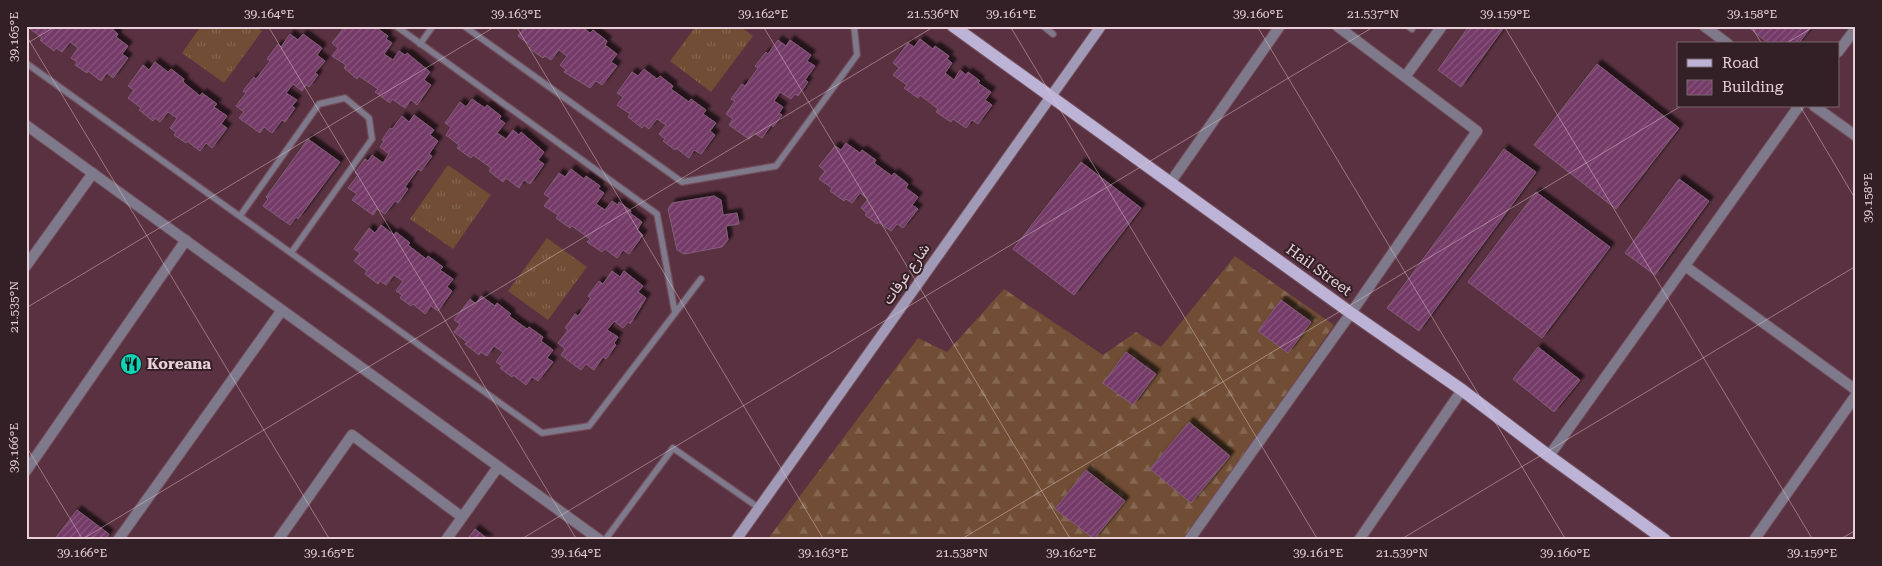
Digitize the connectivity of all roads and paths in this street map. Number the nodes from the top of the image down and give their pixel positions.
1 (396, 26) edge
2 (434, 26) edge
3 (464, 26) edge
4 (854, 26) edge
5 (953, 26) edge
6 (1043, 26) edge
7 (1100, 26) edge
8 (1280, 26) edge
9 (1337, 26) edge
10 (1442, 26) edge
11 (1704, 26) edge
12 (1856, 28) edge
13 (1054, 34) dead end
14 (1725, 42) edge
15 (420, 44) junction
16 (1840, 49) edge
17 (26, 63) edge
18 (1404, 77) junction
19 (1051, 97) junction
20 (1798, 108) edge
21 (1817, 108) edge
22 (26, 125) edge
23 (1856, 136) edge
24 (93, 173) junction
25 (1170, 183) junction
26 (240, 216) junction
27 (186, 240) junction
28 (291, 253) junction
29 (26, 266) edge
30 (1684, 266) junction
31 (701, 279) dead end
32 (282, 310) junction
33 (675, 313) junction
34 (1352, 313) junction
35 (1462, 390) junction
36 (1856, 390) edge
37 (1856, 395) edge
38 (1549, 456) junction
39 (498, 467) junction
40 (26, 471) edge
41 (759, 508) junction
42 (462, 517) junction
43 (118, 540) edge
44 (278, 540) edge
45 (446, 540) edge
46 (600, 540) edge
47 (605, 540) edge
48 (736, 540) edge
49 (1189, 540) edge
50 (1359, 540) edge
51 (1666, 540) edge
52 (1754, 540) edge

1 - 15 lane
2 - 15 lane
3 - 4 lane
5 - 19 main road, Hail Street
6 - 13 lane
7 - 19 street, شارع عرفات
8 - 25 street
9 - 18 street
10 - 18 street
11 - 14 street
12 - 16 street
15 - 33 lane
17 - 26 lane
18 - 34 street
19 - 25 main road, Hail Street
19 - 41 street, شارع عرفات
20 - 30 street
21 - 23 street
22 - 24 street
24 - 27 street
24 - 29 street
25 - 34 main road, Hail Street
26 - 28 lane
26 - 28 lane
27 - 32 street
27 - 40 street
28 - 33 lane
30 - 36 street
30 - 38 street
31 - 33 lane
32 - 39 street
32 - 43 street
34 - 35 main road, Hail Street
34 - 49 street
35 - 38 main road, Hail Street
35 - 50 street
37 - 52 street
38 - 51 main road, Hail Street
39 - 42 street
39 - 46 street
41 - 47 lane
41 - 48 street, شارع عرفات
42 - 44 street
42 - 45 street

